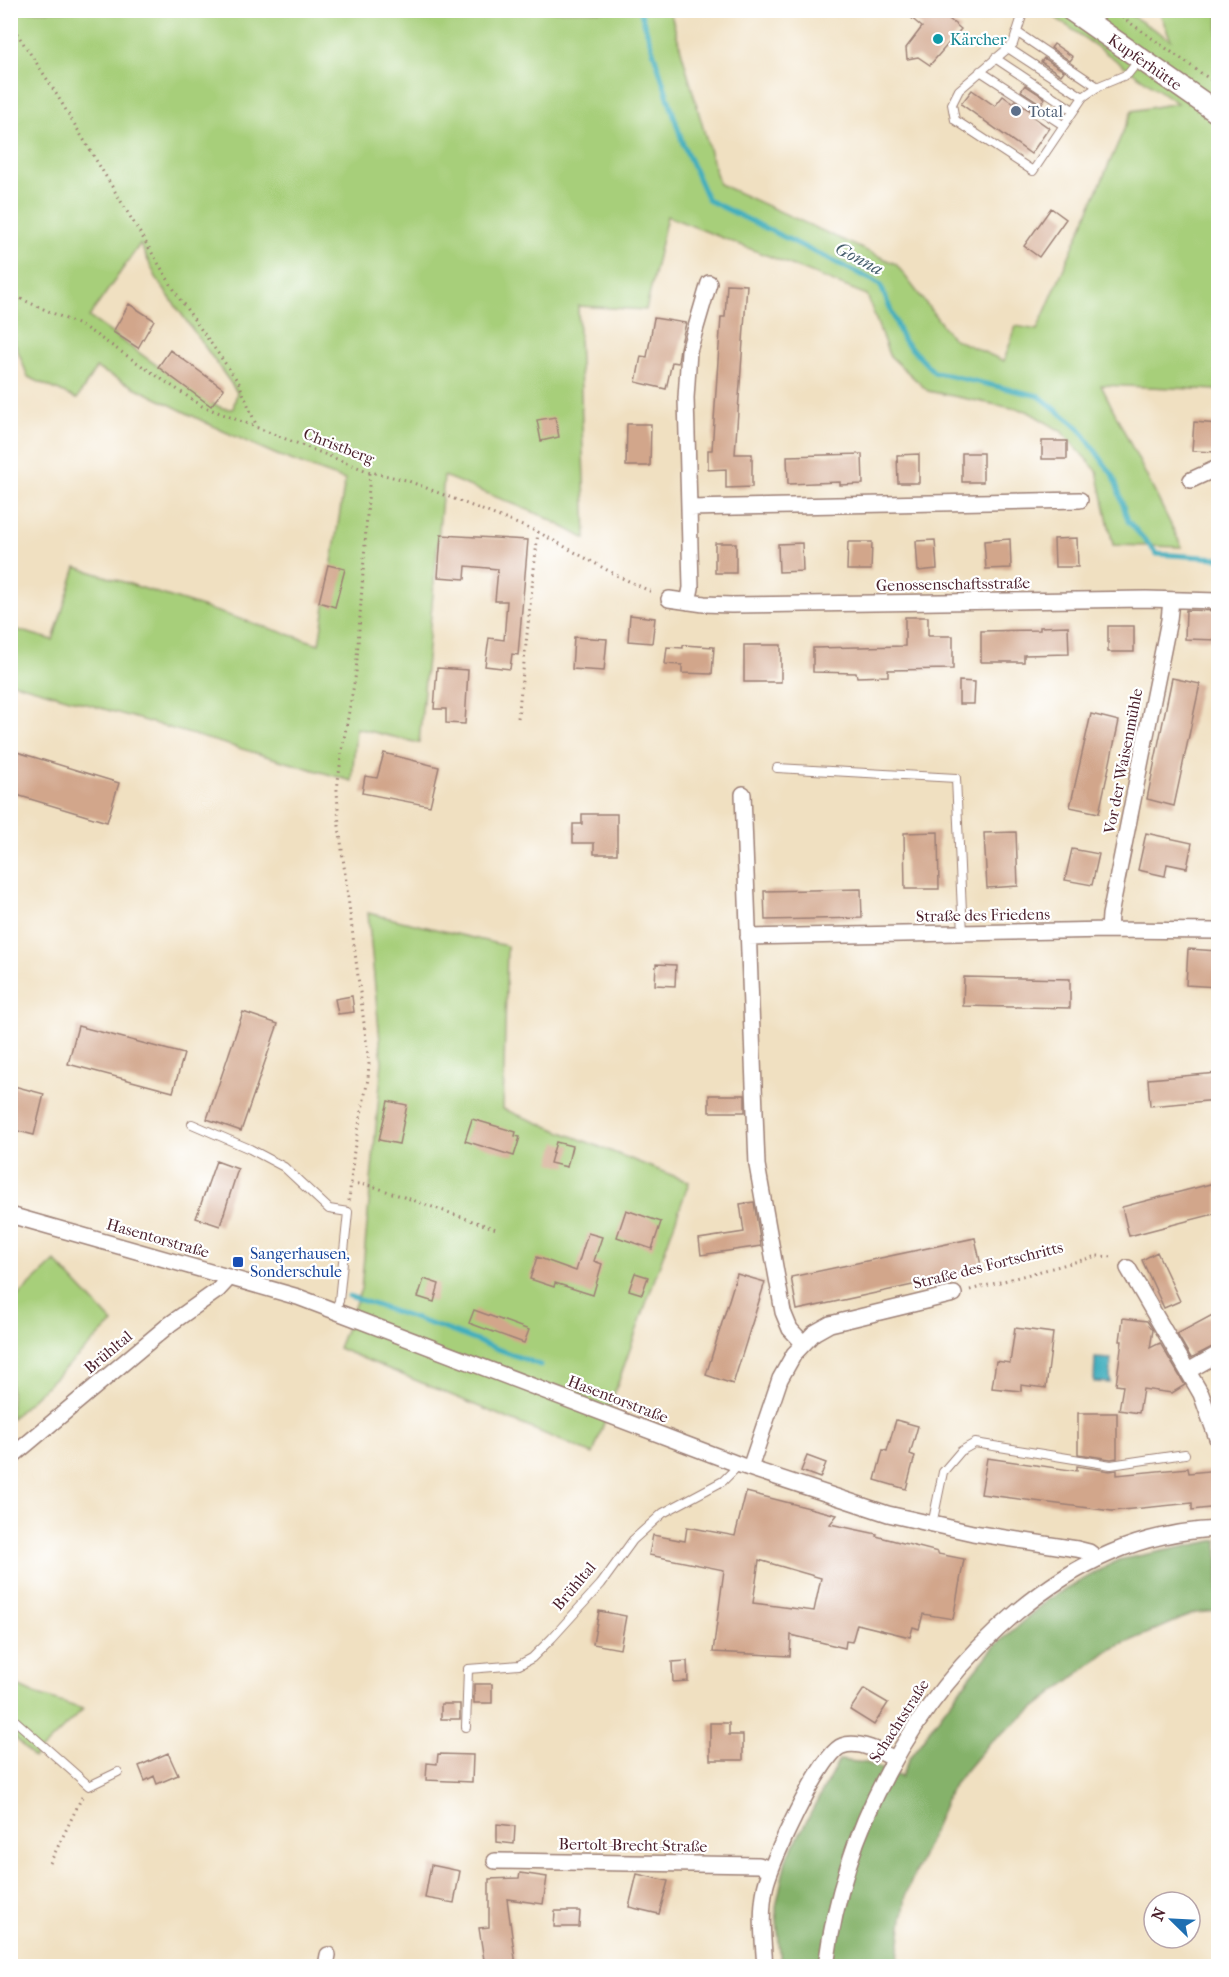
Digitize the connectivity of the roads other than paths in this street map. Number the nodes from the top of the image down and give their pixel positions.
1 (1024, 10) edge
2 (1071, 10) edge
3 (1018, 33) junction
4 (1008, 48) junction
5 (995, 58) junction
6 (1140, 58) junction
7 (980, 71) junction
8 (1098, 87) junction
9 (1083, 97) junction
10 (1073, 110) junction
11 (1218, 113) edge
12 (1063, 125) junction
13 (710, 283) dead end
14 (1218, 469) edge
15 (1191, 480) dead end
16 (1080, 500) dead end
17 (689, 508) junction
18 (669, 599) road end
19 (1171, 600) junction
20 (1218, 601) edge
21 (688, 602) junction
22 (777, 768) dead end
23 (742, 794) dead end
24 (1109, 930) junction
25 (1218, 931) edge
26 (963, 934) junction
27 (748, 937) junction
28 (192, 1124) dead end
29 (10, 1215) edge
30 (1128, 1268) road end
31 (230, 1277) junction
32 (954, 1294) road end
33 (335, 1310) junction
34 (803, 1344) junction
35 (1218, 1354) edge
36 (1188, 1371) junction
37 (1218, 1441) edge
38 (1185, 1454) dead end
39 (10, 1458) edge
40 (745, 1466) junction
41 (932, 1525) junction
42 (1218, 1529) edge
43 (1097, 1558) junction
44 (10, 1716) edge
45 (466, 1726) dead end
46 (894, 1759) junction
47 (118, 1772) dead end
48 (495, 1861) dead end
49 (770, 1869) junction
50 (765, 1966) edge
51 (826, 1966) edge

1 - 3 lane
2 - 6 main road, Kupferhütte
3 - 4 lane
3 - 8 lane
4 - 5 lane
4 - 9 lane
5 - 7 lane
5 - 10 lane
6 - 8 lane
6 - 11 main road, Kupferhütte
7 - 12 lane
7 - 12 lane
8 - 9 lane
9 - 10 lane
10 - 12 lane
13 - 17 street
14 - 15 street
16 - 17 street
17 - 21 street
18 - 21 street, Genossenschaftsstraße
19 - 20 street, Genossenschaftsstraße
19 - 21 street, Genossenschaftsstraße
19 - 24 street, Vor der Waisenmühle
22 - 26 lane
23 - 27 street
24 - 25 street, Straße des Friedens
24 - 26 street, Straße des Friedens
26 - 27 street, Straße des Friedens
27 - 34 street
28 - 33 lane
29 - 31 street, Hasentorstraße
30 - 36 street
31 - 33 street, Hasentorstraße
31 - 39 street, Brühltal
32 - 34 street, Straße des Fortschritts
33 - 40 street, Hasentorstraße
34 - 40 street, Straße des Fortschritts
35 - 36 street
36 - 37 street
38 - 41 lane
40 - 41 street, Hasentorstraße
40 - 45 lane, Brühltal
41 - 43 street, Hasentorstraße
42 - 43 street
43 - 46 street, Schachtstraße
44 - 47 lane
46 - 49 street
46 - 51 street, Schachtstraße
48 - 49 street, Bertolt-Brecht-Straße
49 - 50 street

